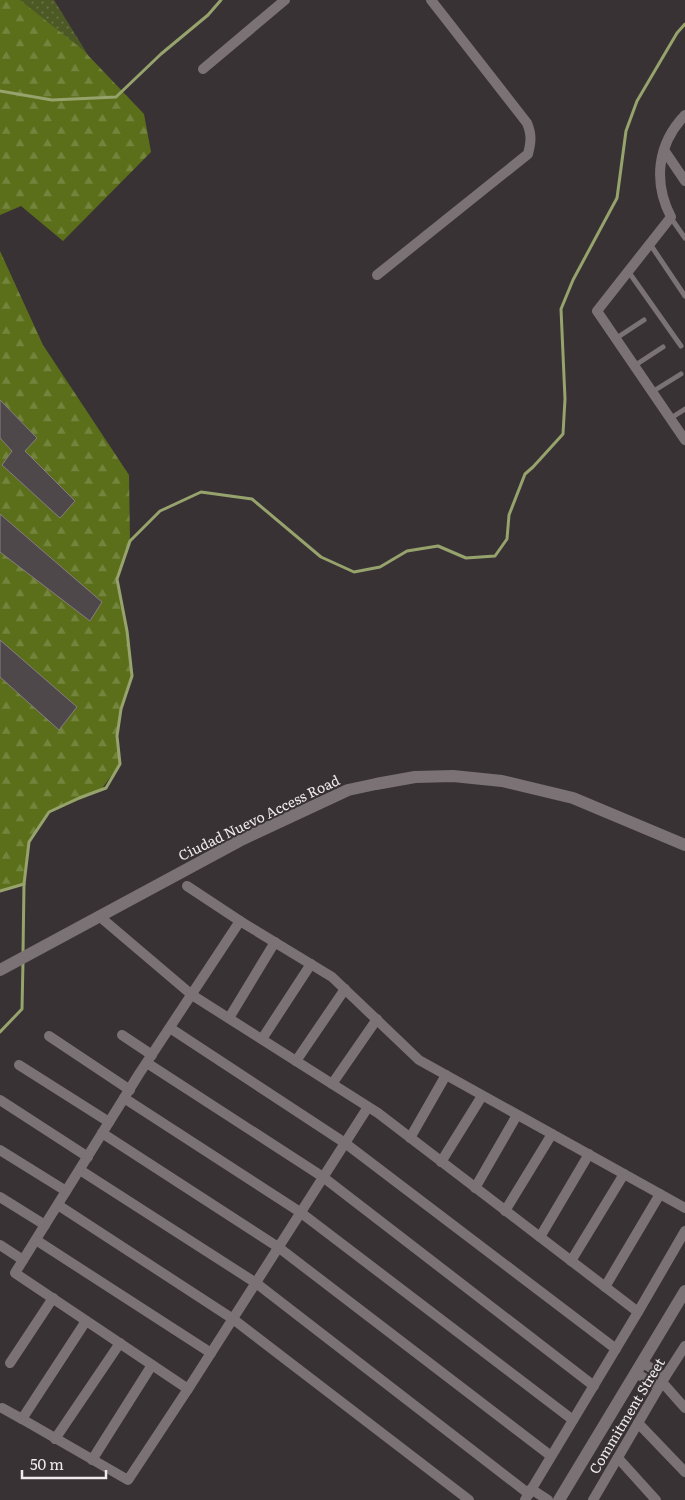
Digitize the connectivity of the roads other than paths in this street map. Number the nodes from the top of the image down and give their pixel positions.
1 (285, 0) edge
2 (431, 0) edge
3 (203, 69) dead end
4 (685, 115) edge
5 (664, 150) junction
6 (685, 181) edge
7 (671, 217) junction
8 (685, 238) edge
9 (650, 244) junction
10 (628, 270) junction
11 (378, 275) dead end
12 (685, 296) edge
13 (644, 320) dead end
14 (615, 339) junction
15 (681, 346) dead end
16 (663, 347) dead end
17 (634, 366) junction
18 (680, 374) dead end
19 (652, 392) junction
20 (685, 409) edge
21 (670, 419) junction
22 (685, 440) edge
23 (685, 845) edge
24 (187, 886) dead end
25 (99, 916) junction
26 (240, 921) junction
27 (275, 942) junction
28 (310, 964) junction
29 (0, 970) edge
30 (345, 989) junction
31 (192, 995) junction
32 (229, 1018) junction
33 (377, 1020) junction
34 (170, 1028) junction
35 (122, 1035) dead end
36 (49, 1036) dead end
37 (262, 1039) junction
38 (150, 1059) junction
39 (296, 1061) junction
40 (19, 1066) dead end
41 (446, 1075) junction
42 (332, 1084) junction
43 (127, 1094) junction
44 (482, 1096) junction
45 (0, 1100) edge
46 (368, 1107) junction
47 (517, 1115) junction
48 (109, 1122) junction
49 (102, 1133) junction
50 (552, 1134) junction
51 (410, 1138) junction
52 (345, 1143) junction
53 (0, 1150) edge
54 (589, 1154) junction
55 (88, 1157) junction
56 (441, 1162) junction
57 (80, 1170) junction
58 (624, 1174) junction
59 (323, 1177) junction
60 (475, 1188) junction
61 (66, 1191) junction
62 (660, 1194) junction
63 (0, 1198) edge
64 (58, 1205) junction
65 (685, 1208) edge
66 (506, 1211) junction
67 (300, 1212) junction
68 (45, 1225) junction
69 (685, 1231) edge
70 (540, 1237) junction
71 (36, 1240) junction
72 (0, 1246) edge
73 (278, 1247) junction
74 (23, 1260) junction
75 (571, 1261) junction
76 (256, 1283) junction
77 (605, 1287) junction
78 (685, 1291) edge
79 (53, 1298) junction
80 (638, 1312) junction
81 (233, 1319) junction
82 (86, 1321) junction
83 (120, 1343) junction
84 (685, 1346) edge
85 (616, 1349) junction
86 (211, 1353) junction
87 (10, 1363) dead end
88 (152, 1365) junction
89 (640, 1368) junction
90 (662, 1382) junction
91 (594, 1386) junction
92 (188, 1389) junction
93 (2, 1408) dead end
94 (685, 1408) edge
95 (22, 1420) junction
96 (573, 1420) junction
97 (638, 1423) junction
98 (55, 1439) junction
99 (551, 1456) junction
100 (618, 1458) junction
101 (92, 1460) junction
102 (685, 1472) edge
103 (528, 1496) edge
104 (596, 1498) edge
105 (469, 1500) edge
106 (548, 1500) edge
107 (559, 1500) edge
108 (656, 1500) edge

1 - 3 street
2 - 11 street
4 - 5 street
5 - 6 street
5 - 7 street
7 - 8 lane
7 - 9 street
9 - 10 street
9 - 12 lane
10 - 14 street
10 - 15 lane
13 - 14 lane
14 - 17 street
16 - 17 lane
17 - 19 street
18 - 19 lane
19 - 21 street
20 - 21 lane
21 - 22 street
23 - 25 street, Ciudad Nuevo Access Road
24 - 26 street
25 - 29 street, Ciudad Nuevo Access Road
25 - 31 street
26 - 27 street
26 - 31 street
27 - 28 street
27 - 32 street
28 - 30 street
28 - 37 street
30 - 33 street
30 - 39 street
31 - 32 street
31 - 34 street
32 - 37 street
33 - 41 street
33 - 42 street
34 - 38 street
34 - 52 street
35 - 38 street
36 - 43 street
37 - 39 street
38 - 43 street
38 - 59 street
39 - 42 street
40 - 48 street
41 - 44 street
41 - 51 street
42 - 46 street
43 - 48 street
43 - 67 street
44 - 47 street
44 - 56 street
45 - 55 street
46 - 51 street
46 - 52 street
47 - 50 street
47 - 60 street
48 - 49 street
49 - 55 street
49 - 73 street
50 - 54 street
50 - 66 street
51 - 56 street
52 - 59 street
52 - 85 street
53 - 61 street
54 - 58 street
54 - 70 street
55 - 57 street
56 - 60 street
57 - 61 street
57 - 76 street
58 - 62 street
58 - 75 street
59 - 67 street
59 - 91 street
60 - 66 street
61 - 64 street
62 - 65 street
62 - 77 street
63 - 68 street
64 - 68 street
64 - 81 street
66 - 70 street
67 - 73 street
67 - 96 street
68 - 71 street
69 - 80 street
70 - 75 street
71 - 74 street
71 - 86 street
72 - 74 street
73 - 76 street
73 - 99 street
74 - 79 street
75 - 77 street
76 - 81 street
76 - 103 street
77 - 80 street
78 - 89 street
79 - 82 street
79 - 87 street
80 - 85 street
81 - 86 street
81 - 105 street
82 - 83 street
82 - 95 street
83 - 88 street
83 - 98 street
84 - 90 street, Commitment Street
85 - 91 street
86 - 92 street
88 - 92 street
88 - 101 street
89 - 90 street
89 - 107 street
90 - 94 street
90 - 97 street, Commitment Street
91 - 96 street
92 - 101 street
93 - 95 street
95 - 98 street
96 - 99 street
97 - 100 street, Commitment Street
97 - 102 street
98 - 101 street
99 - 103 street
100 - 104 street, Commitment Street
100 - 108 street
103 - 106 street

